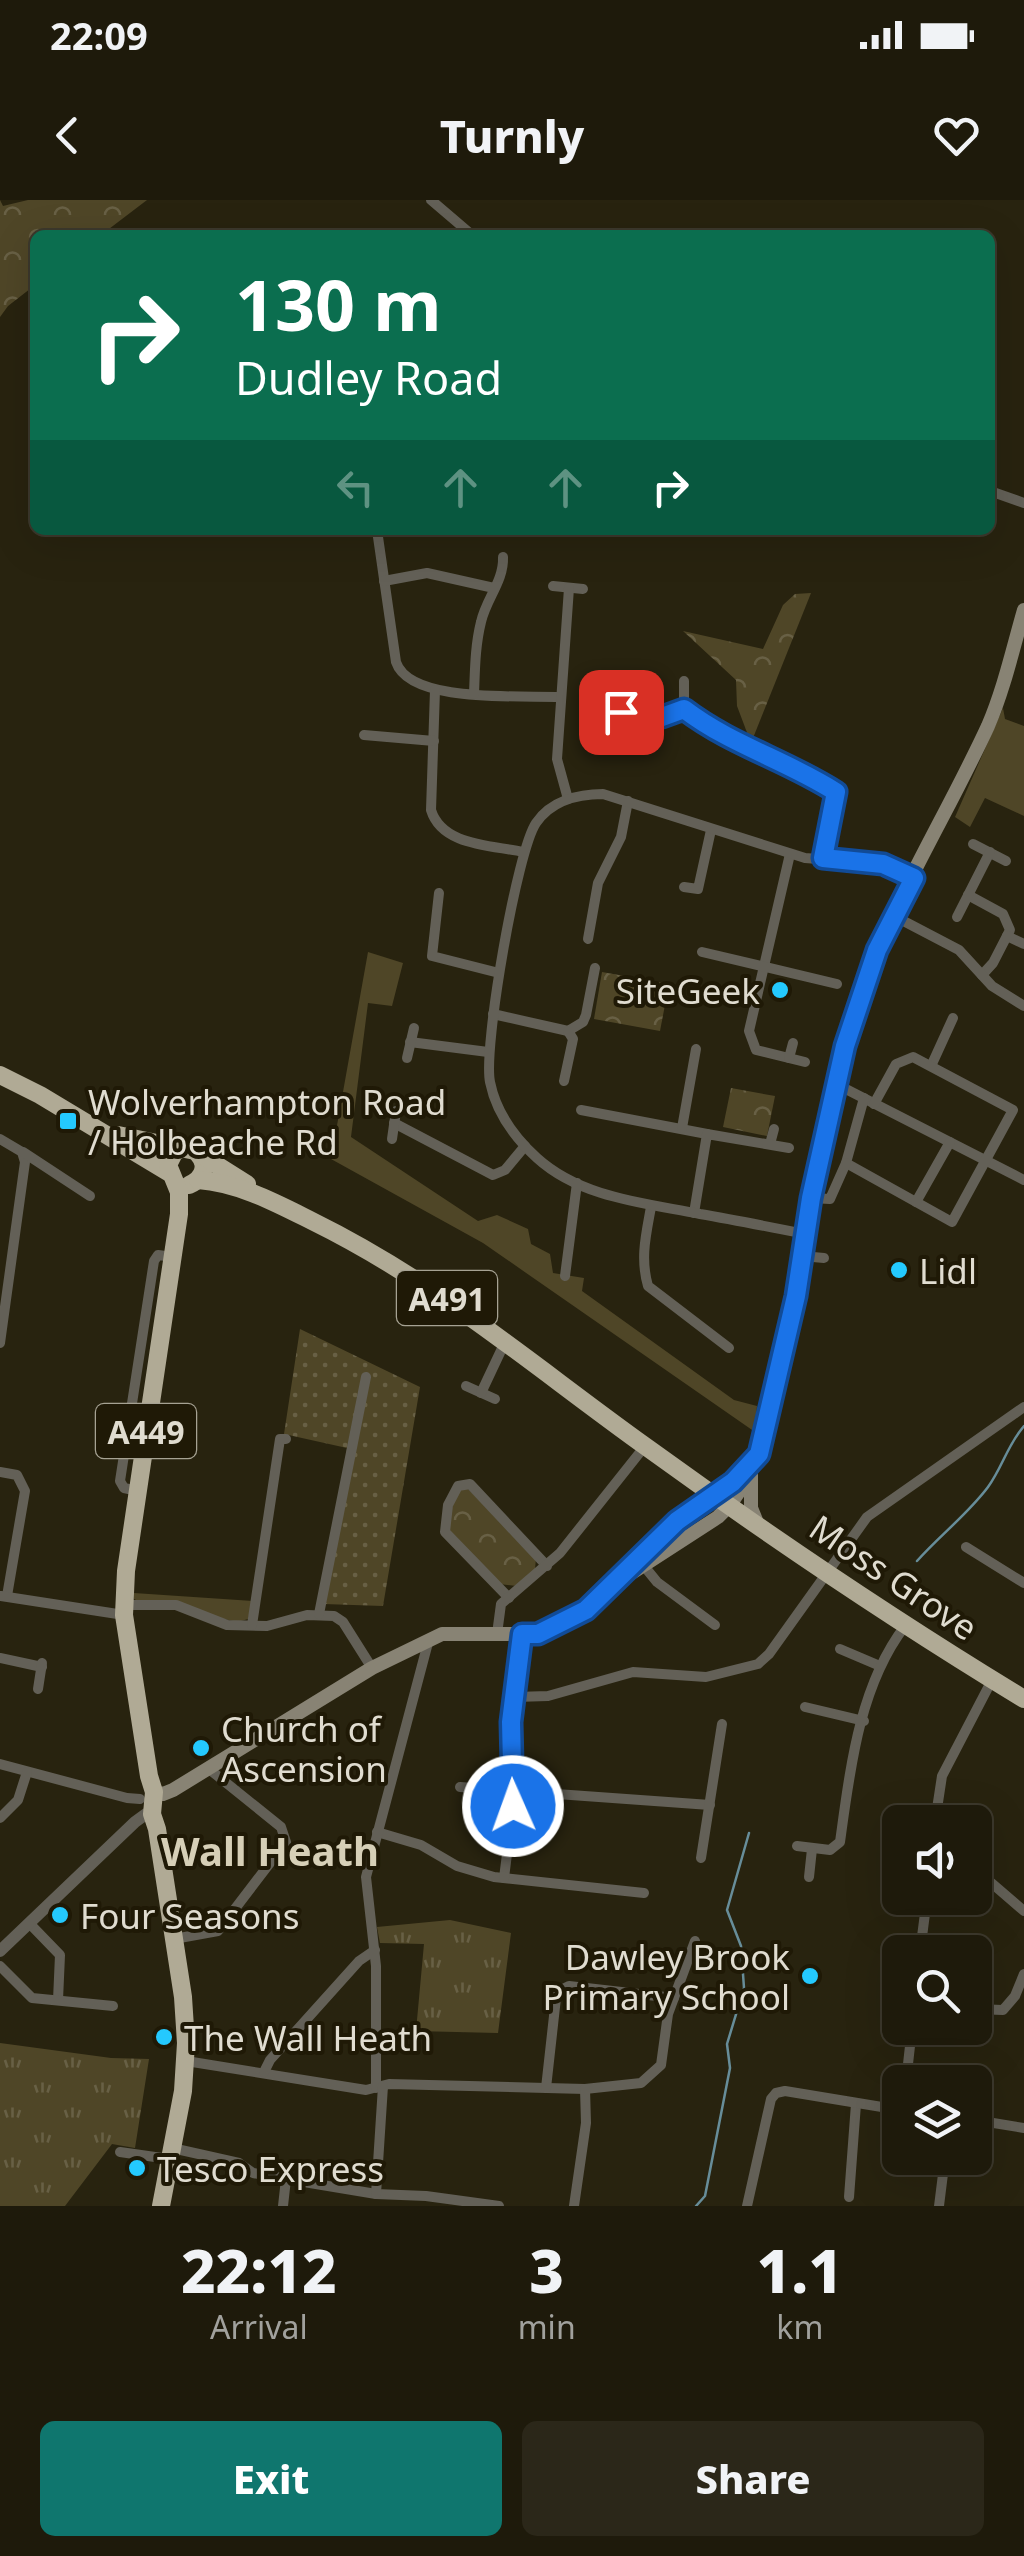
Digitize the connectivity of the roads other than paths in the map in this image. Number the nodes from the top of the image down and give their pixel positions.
1 (431, 200) edge
2 (466, 230) edge
3 (995, 493) edge
4 (1024, 504) edge
5 (378, 535) edge
6 (503, 556) dead end
7 (518, 572) dead end
8 (504, 574) junction
9 (384, 581) junction
10 (553, 586) dead end
11 (494, 588) junction
12 (569, 588) junction
13 (582, 589) dead end
14 (1024, 610) edge
15 (684, 681) dead end
16 (436, 690) junction
17 (474, 694) junction
18 (561, 697) junction
19 (684, 709) junction
20 (621, 712) dead end
21 (434, 742) junction
22 (377, 752) dead end
23 (568, 799) junction
24 (628, 801) junction
25 (711, 830) junction
26 (972, 844) dead end
27 (523, 852) junction
28 (990, 852) junction
29 (790, 854) junction
30 (823, 858) junction
31 (1006, 861) dead end
32 (914, 878) junction
33 (684, 887) dead end
34 (439, 893) dead end
35 (968, 895) junction
36 (419, 907) dead end
37 (436, 910) junction
38 (894, 916) junction
39 (957, 917) dead end
40 (1008, 936) junction
41 (588, 939) dead end
42 (1024, 944) edge
43 (702, 952) dead end
44 (432, 956) junction
45 (422, 966) dead end
46 (595, 968) dead end
47 (763, 968) junction
48 (499, 972) junction
49 (982, 975) junction
50 (838, 984) dead end
51 (1024, 1006) edge
52 (493, 1014) junction
53 (953, 1018) dead end
54 (414, 1028) dead end
55 (568, 1031) junction
56 (410, 1042) junction
57 (793, 1043) dead end
58 (488, 1052) junction
59 (407, 1058) dead end
60 (789, 1058) junction
61 (805, 1062) dead end
62 (707, 1064) dead end
63 (932, 1064) junction
64 (0, 1076) edge
65 (564, 1081) dead end
66 (836, 1084) junction
67 (869, 1101) junction
68 (581, 1110) dead end
69 (596, 1113) junction
70 (594, 1127) dead end
71 (682, 1128) junction
72 (98, 1130) junction
73 (774, 1130) dead end
74 (707, 1134) junction
75 (0, 1139) edge
76 (392, 1139) dead end
77 (950, 1142) junction
78 (770, 1144) junction
79 (525, 1146) junction
80 (789, 1148) dead end
81 (180, 1150) junction
82 (22, 1152) junction
83 (201, 1156) junction
84 (985, 1160) junction
85 (846, 1163) junction
86 (171, 1176) junction
87 (1024, 1180) edge
88 (198, 1181) junction
89 (577, 1183) junction
90 (90, 1196) dead end
91 (811, 1198) junction
92 (268, 1199) junction
93 (916, 1202) junction
94 (651, 1207) junction
95 (694, 1212) junction
96 (805, 1234) junction
97 (174, 1252) junction
98 (802, 1256) junction
99 (824, 1258) dead end
100 (565, 1276) dead end
101 (506, 1340) junction
102 (0, 1342) edge
103 (729, 1348) dead end
104 (366, 1376) dead end
105 (466, 1386) dead end
106 (481, 1393) junction
107 (495, 1399) dead end
108 (1024, 1407) edge
109 (281, 1439) dead end
110 (645, 1446) junction
111 (759, 1454) junction
112 (0, 1472) edge
113 (685, 1474) junction
114 (751, 1474) junction
115 (724, 1500) junction
116 (686, 1514) junction
117 (758, 1524) junction
118 (966, 1546) dead end
119 (547, 1566) junction
120 (644, 1566) junction
121 (827, 1571) junction
122 (1024, 1583) edge
123 (607, 1589) junction
124 (3, 1596) edge
125 (508, 1598) junction
126 (124, 1610) junction
127 (319, 1614) junction
128 (705, 1616) junction
129 (252, 1625) junction
130 (715, 1625) dead end
131 (905, 1626) junction
132 (698, 1629) dead end
133 (496, 1634) junction
134 (522, 1634) junction
135 (430, 1638) junction
136 (840, 1649) dead end
137 (0, 1658) edge
138 (880, 1666) junction
139 (372, 1668) junction
140 (992, 1680) junction
141 (38, 1689) dead end
142 (515, 1697) junction
143 (1024, 1699) edge
144 (805, 1706) dead end
145 (864, 1721) junction
146 (722, 1724) dead end
147 (0, 1764) edge
148 (209, 1768) junction
149 (27, 1772) junction
150 (460, 1787) dead end
151 (514, 1791) junction
152 (147, 1795) junction
153 (710, 1805) junction
154 (938, 1805) edge
155 (152, 1814) junction
156 (0, 1818) edge
157 (377, 1832) junction
158 (797, 1846) dead end
159 (812, 1849) junction
160 (702, 1858) dead end
161 (809, 1877) dead end
162 (504, 1878) junction
163 (992, 1883) edge
164 (644, 1893) dead end
165 (1024, 1911) edge
166 (30, 1924) junction
167 (174, 1939) junction
168 (694, 1940) dead end
169 (375, 1950) junction
170 (0, 1951) edge
171 (0, 1966) edge
172 (1024, 1974) edge
173 (674, 1998) junction
174 (58, 2000) junction
175 (113, 2006) dead end
176 (992, 2010) edge
177 (186, 2061) junction
178 (264, 2072) junction
179 (379, 2087) junction
180 (546, 2088) junction
181 (585, 2089) junction
182 (856, 2104) junction
183 (882, 2108) edge
184 (992, 2123) edge
185 (1024, 2128) edge
186 (120, 2152) dead end
187 (170, 2154) junction
188 (943, 2175) edge
189 (286, 2179) junction
190 (376, 2194) junction
191 (849, 2197) dead end
192 (161, 2206) edge
193 (283, 2206) edge
194 (499, 2206) edge
195 (574, 2206) edge
196 (747, 2206) edge
197 (940, 2206) edge

1 - 2 street
3 - 4 street
5 - 9 street
6 - 8 street
7 - 8 street
8 - 11 street
9 - 11 street
9 - 16 street
10 - 12 street
11 - 17 street
12 - 13 street
12 - 18 street
14 - 32 main road
15 - 19 street
16 - 17 street
16 - 21 street
17 - 18 street
18 - 23 street
19 - 20 street
19 - 30 street
21 - 22 street
21 - 27 street
23 - 24 street
23 - 27 street
24 - 25 street
24 - 41 street
25 - 29 street
25 - 33 street
26 - 28 street
27 - 48 street
28 - 31 street
28 - 35 street
29 - 30 street
29 - 47 street
30 - 32 street
32 - 38 main road
34 - 37 street
35 - 39 street
35 - 40 street
36 - 37 street
37 - 44 street
38 - 49 street
38 - 66 main road
40 - 42 street
40 - 49 street
43 - 47 street
44 - 45 street
44 - 48 street
46 - 55 street
47 - 50 street
47 - 60 street
48 - 52 street
49 - 51 street
52 - 55 street
52 - 58 street
53 - 63 street
54 - 56 street
55 - 65 street
56 - 58 street
56 - 59 street
57 - 60 street
58 - 79 street
60 - 61 street
62 - 71 street
63 - 67 street
63 - 84 street
64 - 72 highway
66 - 67 street
66 - 91 main road
67 - 77 street
67 - 85 street
68 - 69 street
69 - 70 street
69 - 71 street
71 - 74 street
72 - 81 highway
72 - 86 highway
73 - 78 street
74 - 78 street
74 - 95 street
75 - 82 street
76 - 79 street
77 - 84 street
77 - 93 street
78 - 80 street
79 - 89 street
81 - 83 highway
81 - 86 highway
82 - 90 street
82 - 102 street
83 - 88 highway
83 - 92 highway, A491
84 - 87 street
84 - 93 street
85 - 91 street
85 - 93 street
86 - 88 highway
86 - 97 highway, A449
88 - 92 highway, A491
88 - 97 highway, A449
89 - 94 street
89 - 100 street
91 - 96 main road
92 - 101 highway, A491
94 - 95 street
94 - 103 street
95 - 96 street
96 - 98 main road
97 - 126 highway, A449
98 - 99 street
98 - 111 main road
101 - 106 street
101 - 110 highway, A491
104 - 127 street
105 - 106 street
106 - 107 street
108 - 121 street
109 - 129 street
110 - 113 highway, A491
110 - 119 street
111 - 114 main road
111 - 115 main road
112 - 124 street
113 - 115 highway, A491
113 - 116 main road
114 - 115 main road
114 - 117 main road
115 - 116 main road
115 - 117 highway, Moss Grove / A491
115 - 120 main road
116 - 123 main road
117 - 121 highway, Moss Grove / A491
118 - 122 street
119 - 125 street
119 - 125 street
120 - 123 main road
120 - 128 street
121 - 131 highway, Moss Grove / A491
121 - 142 street
123 - 134 main road
124 - 126 street
125 - 133 street
126 - 129 street
126 - 152 highway, A449
127 - 129 street
127 - 139 street
128 - 130 street
128 - 132 street
131 - 138 street
131 - 140 highway, Moss Grove / A491
133 - 134 main road
133 - 135 main road
134 - 142 street
135 - 139 main road
135 - 157 street
136 - 138 street
137 - 141 street
138 - 145 street
139 - 148 main road
140 - 143 highway, Moss Grove / A491
140 - 154 street
142 - 151 street
144 - 145 street
145 - 159 street
146 - 153 street
147 - 149 street
148 - 152 main road
148 - 167 street
149 - 152 street
149 - 156 street
150 - 151 street
151 - 153 street
151 - 162 street
152 - 155 highway, A449
153 - 160 street
155 - 166 street
155 - 167 highway, A449
157 - 162 street
157 - 169 street
158 - 159 street
159 - 161 street
162 - 164 street
163 - 165 street
166 - 170 street
166 - 174 street
167 - 177 highway, A449
168 - 173 street
169 - 178 street
169 - 179 street
171 - 174 street
172 - 176 street
173 - 180 street
173 - 181 street
174 - 175 street
177 - 178 street
177 - 187 highway, A449
178 - 179 street
179 - 180 street
179 - 190 street
180 - 181 street
181 - 195 street
182 - 183 street
182 - 191 street
182 - 196 street
184 - 185 street
186 - 187 street
187 - 189 street
187 - 192 highway, A449
188 - 197 street
189 - 190 street
189 - 193 street
190 - 194 street

